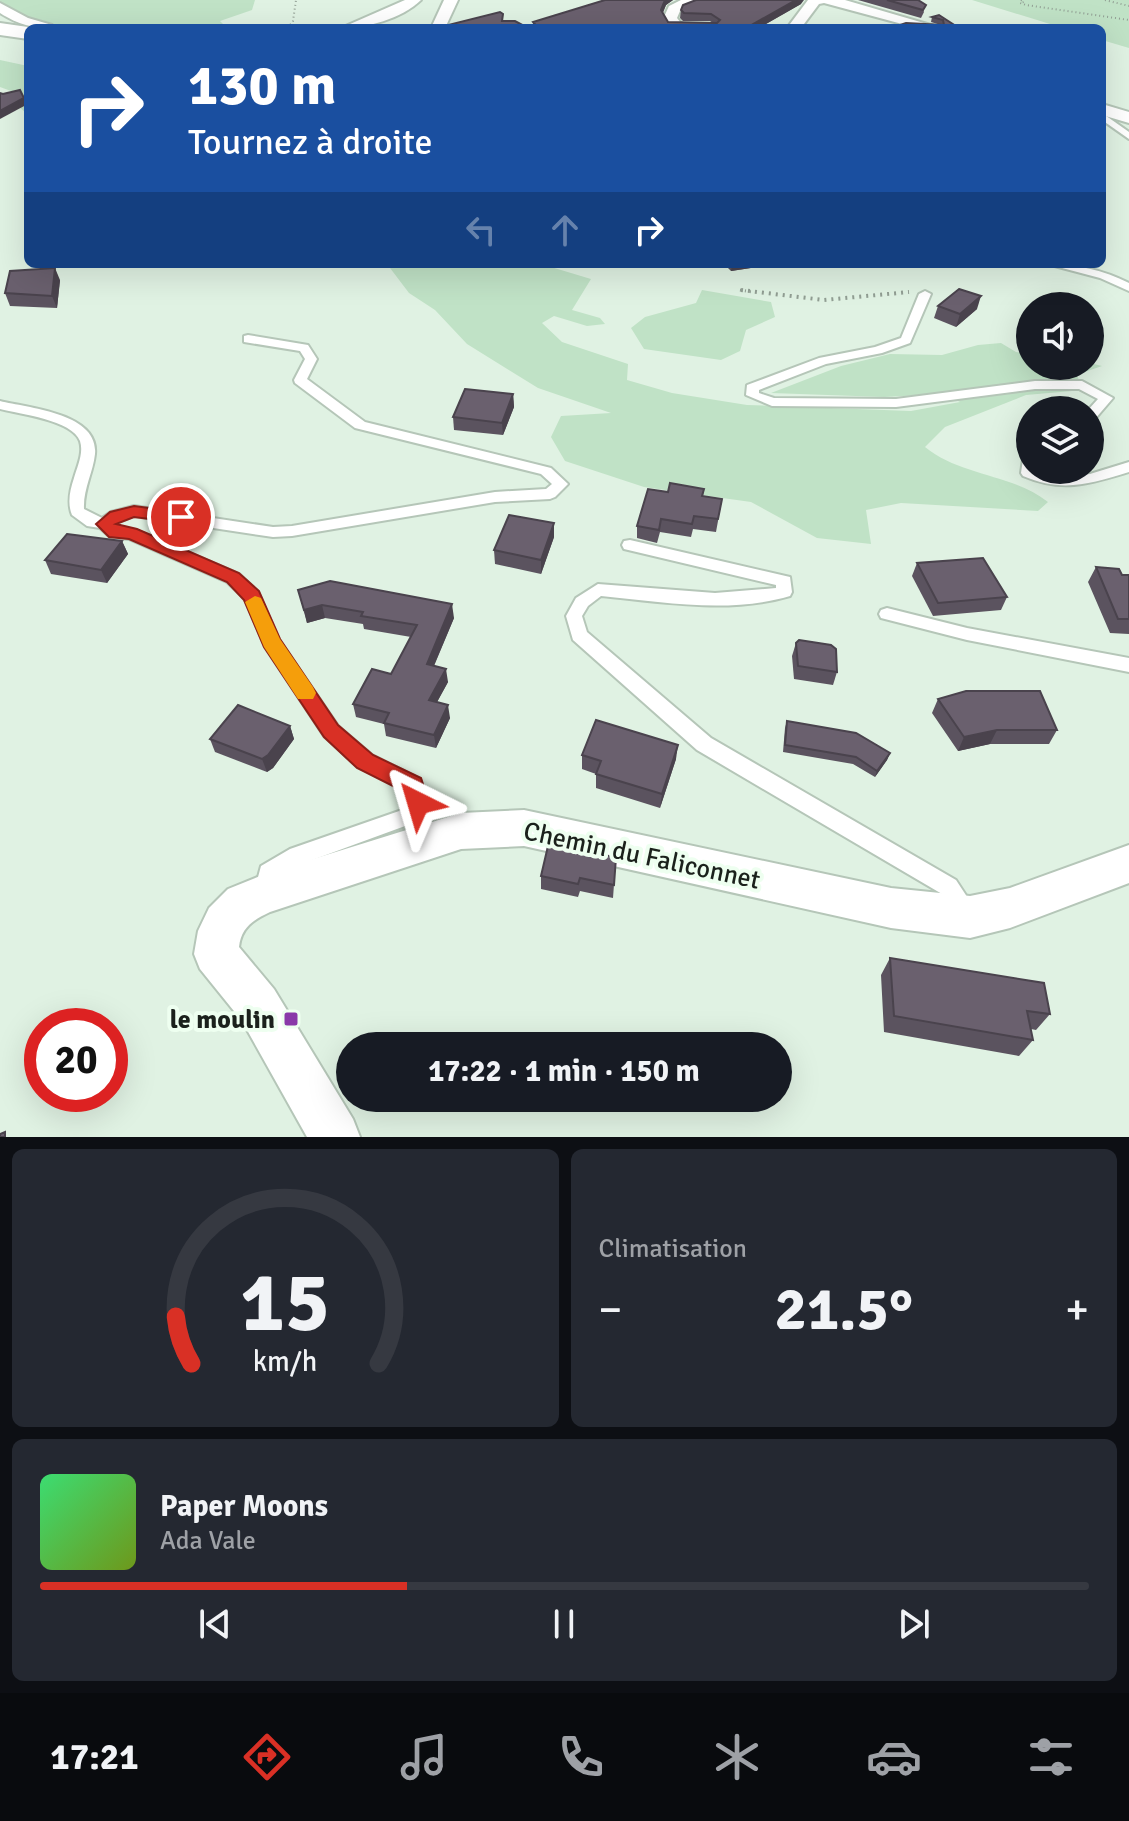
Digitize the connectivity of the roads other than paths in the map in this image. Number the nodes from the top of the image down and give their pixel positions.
1 (414, 0) edge
2 (451, 0) edge
3 (692, 0) edge
4 (820, 0) edge
5 (829, 0) edge
6 (0, 7) edge
7 (33, 24) edge
8 (359, 24) edge
9 (440, 24) edge
10 (676, 24) edge
11 (797, 24) edge
12 (919, 24) edge
13 (0, 29) edge
14 (24, 32) edge
15 (1106, 113) edge
16 (1106, 115) edge
17 (1129, 118) edge
18 (1129, 136) edge
19 (1072, 268) edge
20 (1129, 288) edge
21 (925, 294) road end
22 (248, 339) dead end
23 (1102, 396) edge
24 (0, 405) edge
25 (1129, 467) edge
26 (1104, 474) edge
27 (104, 524) junction
28 (630, 545) dead end
29 (887, 614) dead end
30 (1129, 665) edge
31 (1129, 864) edge
32 (265, 894) junction
33 (970, 917) junction
34 (335, 1137) edge

1 - 8 street
2 - 9 street
3 - 10 street
4 - 11 street
5 - 12 street
6 - 7 street
13 - 14 street
15 - 17 street
16 - 18 lane
19 - 20 lane
21 - 23 lane
22 - 27 lane
24 - 27 lane
25 - 26 lane
27 - 32 lane
28 - 33 lane
29 - 30 lane
31 - 33 street, Chemin du Faliconnet
32 - 33 street, Chemin du Faliconnet
32 - 34 street, Chemin du Faliconnet

